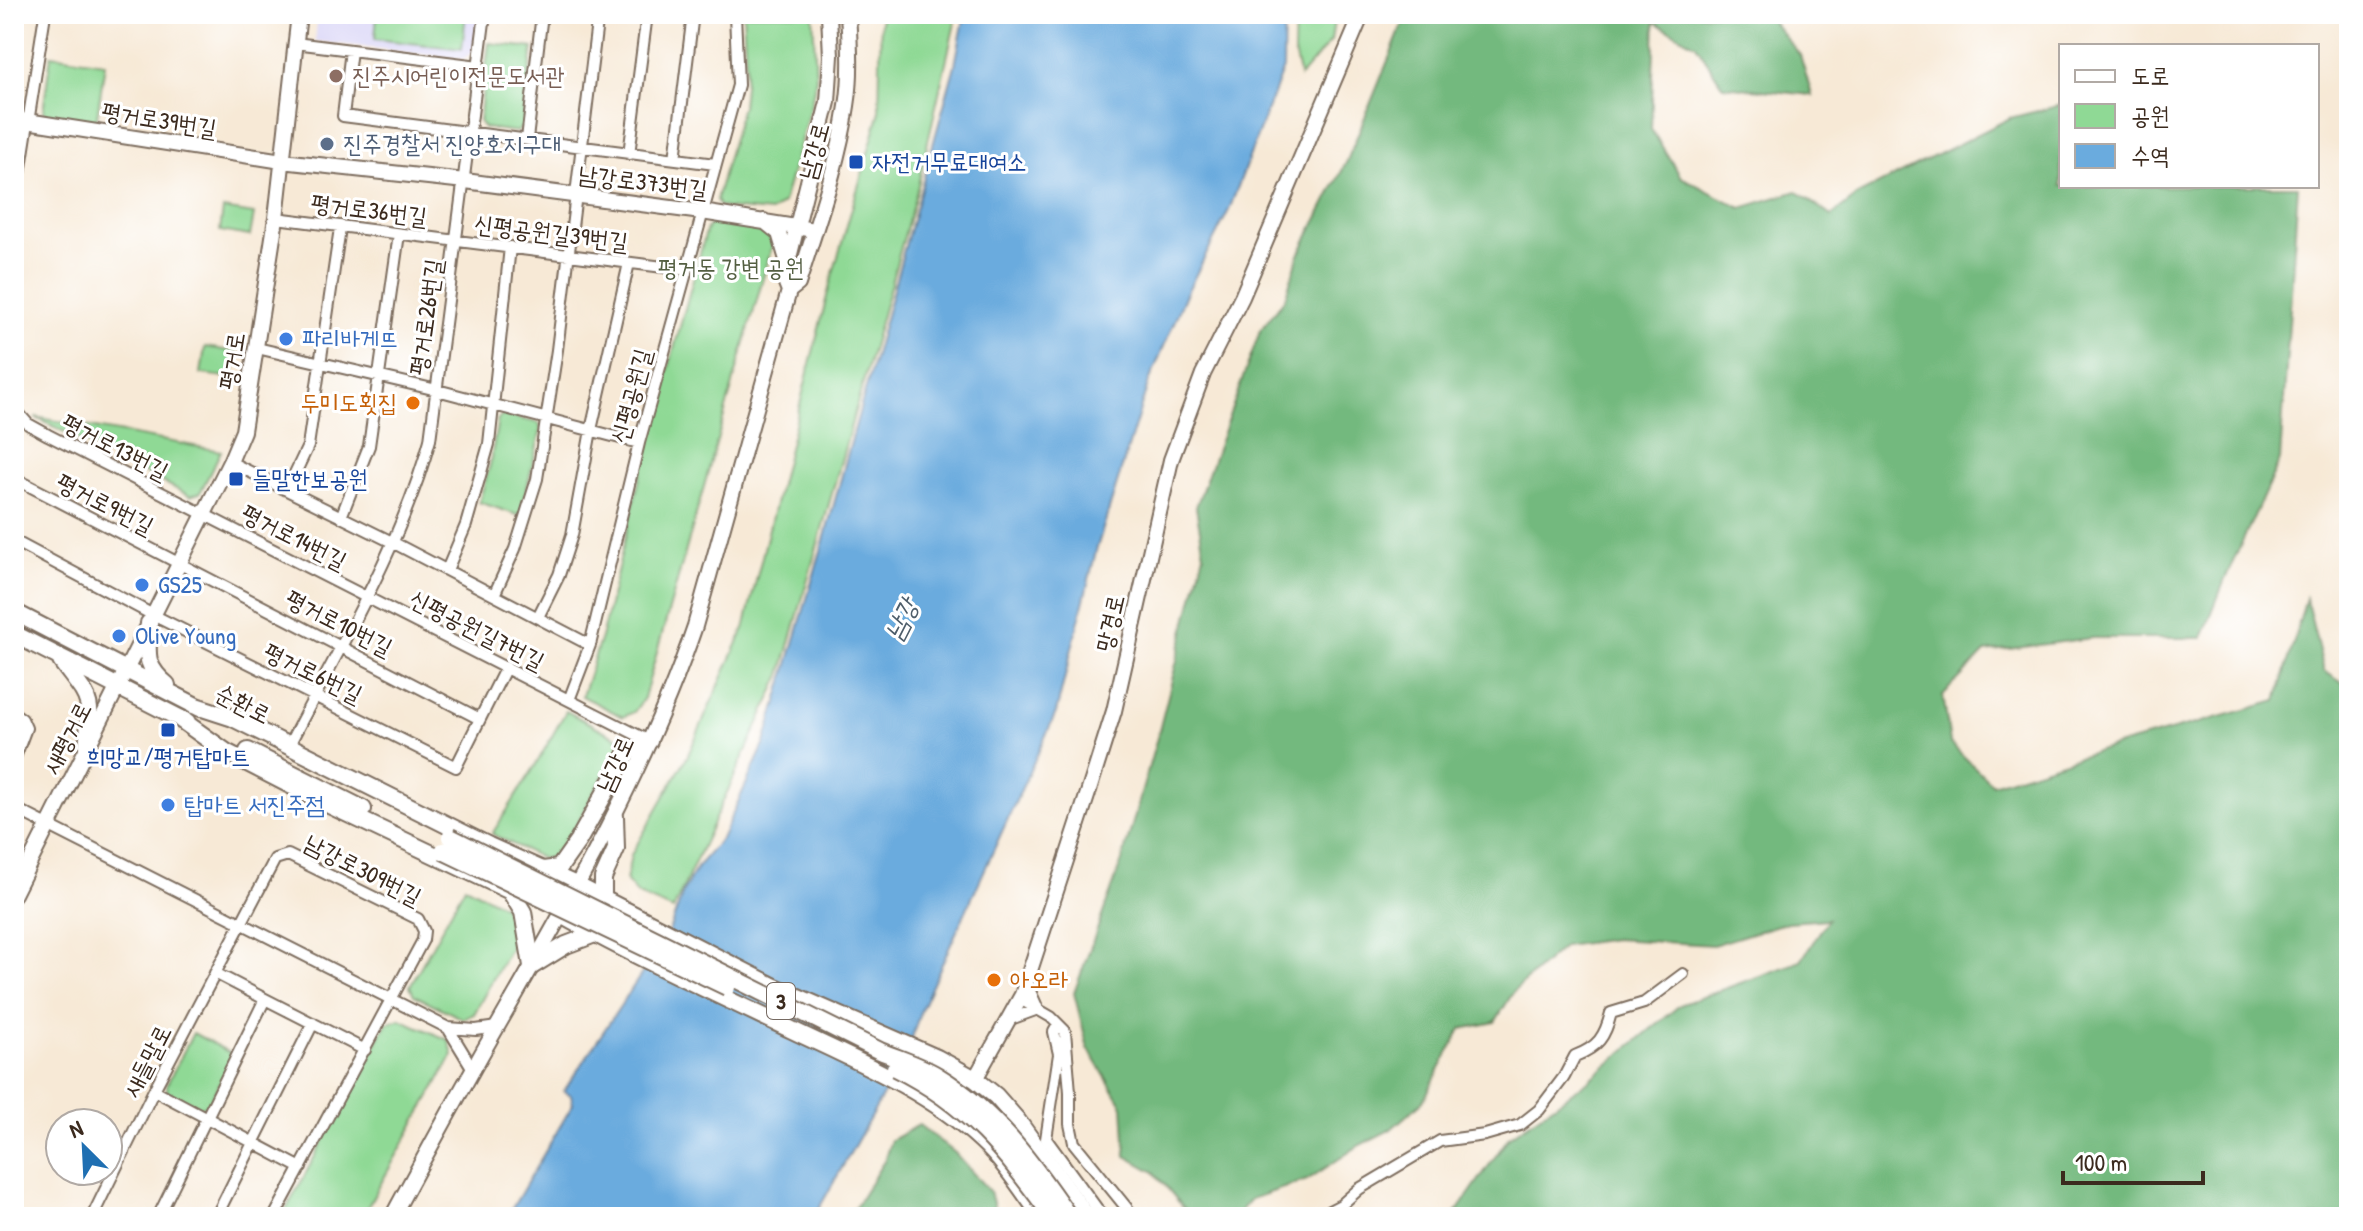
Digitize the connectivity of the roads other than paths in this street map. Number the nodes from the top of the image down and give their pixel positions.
1 (45, 14) edge
2 (299, 14) edge
3 (485, 14) edge
4 (542, 14) edge
5 (598, 14) edge
6 (647, 14) edge
7 (693, 14) edge
8 (735, 14) edge
9 (829, 14) edge
10 (848, 14) edge
11 (1362, 14) edge
12 (295, 43) junction
13 (351, 50) junction
14 (479, 66) junction
15 (21, 120) edge
16 (471, 132) junction
17 (527, 139) junction
18 (581, 146) junction
19 (629, 154) junction
20 (675, 159) junction
21 (282, 161) junction
22 (715, 164) junction
23 (465, 181) junction
24 (16, 190) edge
25 (805, 192) junction
26 (575, 196) junction
27 (14, 212) edge
28 (702, 212) junction
29 (276, 218) junction
30 (763, 221) junction
31 (797, 226) junction
32 (340, 228) junction
33 (814, 230) junction
34 (399, 234) junction
35 (457, 241) junction
36 (510, 247) junction
37 (567, 255) junction
38 (788, 262) junction
39 (629, 263) junction
40 (687, 270) junction
41 (789, 291) junction
42 (257, 348) junction
43 (322, 363) junction
44 (378, 376) junction
45 (437, 390) junction
46 (494, 406) junction
47 (14, 408) edge
48 (547, 419) junction
49 (591, 430) junction
50 (639, 443) junction
51 (230, 462) junction
52 (14, 478) edge
53 (287, 490) junction
54 (204, 514) junction
55 (341, 517) junction
56 (14, 541) edge
57 (394, 543) junction
58 (178, 564) junction
59 (447, 570) junction
60 (494, 595) junction
61 (366, 596) junction
62 (14, 612) edge
63 (538, 617) junction
64 (151, 619) junction
65 (14, 634) edge
66 (590, 645) junction
67 (340, 646) junction
68 (57, 656) junction
69 (506, 667) junction
70 (125, 669) junction
71 (117, 687) junction
72 (314, 695) junction
73 (569, 700) junction
74 (188, 702) junction
75 (14, 713) edge
76 (180, 719) junction
77 (480, 719) junction
78 (649, 741) junction
79 (289, 745) junction
80 (87, 748) junction
81 (14, 760) edge
82 (14, 808) edge
83 (615, 816) junction
84 (48, 825) junction
85 (447, 844) junction
86 (543, 870) junction
87 (576, 885) junction
88 (510, 891) junction
89 (14, 894) edge
90 (603, 900) junction
91 (562, 915) junction
92 (240, 924) junction
93 (595, 934) junction
94 (532, 966) junction
95 (215, 973) junction
96 (1683, 974) dead end
97 (1026, 982) junction
98 (265, 999) junction
99 (392, 999) junction
100 (1020, 999) junction
101 (1038, 1009) junction
102 (1008, 1020) junction
103 (313, 1023) junction
104 (1058, 1025) junction
105 (497, 1027) junction
106 (448, 1028) junction
107 (365, 1050) junction
108 (473, 1069) junction
109 (975, 1079) junction
110 (154, 1090) junction
111 (945, 1111) junction
112 (207, 1119) junction
113 (254, 1143) junction
114 (301, 1168) junction
115 (92, 1217) edge
116 (158, 1217) edge
117 (216, 1217) edge
118 (274, 1217) edge
119 (392, 1217) edge
120 (1042, 1217) edge
121 (1053, 1217) edge
122 (1069, 1217) edge
123 (1087, 1217) edge
124 (1103, 1217) edge
125 (1134, 1217) edge
126 (1318, 1217) edge

1 - 15 street
2 - 12 street, 평거로
3 - 14 street, 평거로26번길
4 - 17 street
5 - 18 street
6 - 19 street
7 - 20 street
8 - 22 street, 신평공원길
9 - 25 street, 남강로
10 - 33 street, 남강로
11 - 97 street, 망경로
12 - 13 street
12 - 21 street, 평거로
13 - 14 street
13 - 16 street
14 - 16 street, 평거로26번길
15 - 21 street, 평거로39번길
15 - 24 street
16 - 17 street
16 - 23 street, 평거로26번길
17 - 18 street
18 - 19 street
18 - 26 street
19 - 20 street
20 - 22 street
21 - 23 street, 평거로39번길
21 - 29 street, 평거로
22 - 28 street, 신평공원길
23 - 26 street, 남강로373번길
23 - 35 street, 평거로26번길
24 - 27 street
25 - 30 street
25 - 31 street, 남강로
26 - 28 street, 남강로373번길
26 - 37 street
28 - 30 street, 남강로373번길
28 - 40 street, 신평공원길
29 - 32 street, 평거로36번길
29 - 42 street, 평거로
30 - 31 street, 남강로373번길
30 - 38 street
31 - 33 street, 남강로373번길
31 - 38 street, 남강로
32 - 34 street, 평거로36번길
32 - 43 street
33 - 41 street, 남강로
34 - 35 street, 평거로36번길
34 - 44 street, 평거로26번길
35 - 36 street, 신평공원길39번길
35 - 45 street, 평거로26번길
36 - 37 street, 신평공원길39번길
36 - 46 street
37 - 39 street, 신평공원길39번길
37 - 48 street
38 - 41 street, 남강로
39 - 40 street, 신평공원길39번길
39 - 49 street
40 - 50 street, 신평공원길
41 - 78 street, 남강로
42 - 43 street, 평거로26번길
42 - 51 street, 평거로
43 - 44 street, 평거로26번길
43 - 53 street
44 - 45 street, 평거로26번길
44 - 55 street
45 - 46 street
45 - 57 street
46 - 48 street
46 - 59 street
47 - 54 street, 평거로13번길
48 - 49 street
48 - 60 street
49 - 50 street
49 - 63 street
50 - 66 street, 신평공원길
51 - 53 street
51 - 54 street, 평거로
52 - 58 street, 평거로9번길
53 - 55 street
54 - 58 street, 평거로
54 - 61 street, 평거로14번길
55 - 57 street
56 - 64 street, 평거로6번길
57 - 59 street
57 - 61 street
58 - 64 street, 평거로
58 - 67 street, 평거로10번길
59 - 60 street
60 - 63 street
61 - 67 street
61 - 69 street, 신평공원길7번길
62 - 70 main road, 순환로 / 3
63 - 66 street
64 - 70 street, 평거로
64 - 72 street, 평거로6번길
64 - 74 main road
65 - 68 main road, 순환로 / 3
66 - 73 street, 신평공원길
67 - 72 street
67 - 77 street, 평거로10번길
68 - 71 main road, 순환로 / 3
68 - 80 main road
69 - 73 street, 신평공원길7번길
69 - 77 street
70 - 71 street, 평거로
70 - 74 main road, 순환로 / 3
71 - 76 main road, 순환로 / 3
71 - 80 street, 새평거로
72 - 77 street, 평거로6번길
72 - 79 street
73 - 78 street
74 - 79 main road
74 - 85 main road, 순환로 / 3
75 - 81 street
76 - 85 main road, 순환로 / 3
76 - 88 main road
78 - 83 street, 남강로
78 - 86 main road
79 - 86 main road
80 - 84 street, 새평거로
82 - 84 street
83 - 87 street, 남강로
83 - 90 main road
84 - 89 street, 새평거로
84 - 92 street
85 - 121 main road, 3, bridge
85 - 122 main road, 3, bridge
86 - 87 main road
87 - 90 main road
87 - 91 street, 남강로
88 - 91 main road
88 - 94 main road
90 - 109 main road
91 - 93 main road
91 - 94 street, 남강로
92 - 95 street, 새들말로
92 - 99 street
92 - 99 street, 남강로309번길
93 - 94 main road
93 - 111 main road
94 - 105 street, 남강로
95 - 98 street
95 - 110 street, 새들말로
96 - 126 street
97 - 100 street, 망경로
97 - 101 street
98 - 103 street
98 - 112 street
99 - 106 street
99 - 107 street
100 - 101 street
100 - 102 street, 망경로
101 - 102 street
101 - 104 street
102 - 109 street, 망경로
103 - 107 street
103 - 113 street
104 - 124 street
104 - 125 street
105 - 106 street
105 - 108 street, 남강로
106 - 108 street
107 - 114 street
108 - 119 street, 남강로
109 - 111 main road
109 - 123 main road
110 - 112 street
110 - 115 street, 새들말로
111 - 120 main road
112 - 113 street
112 - 116 street
113 - 114 street
113 - 117 street
114 - 118 street

